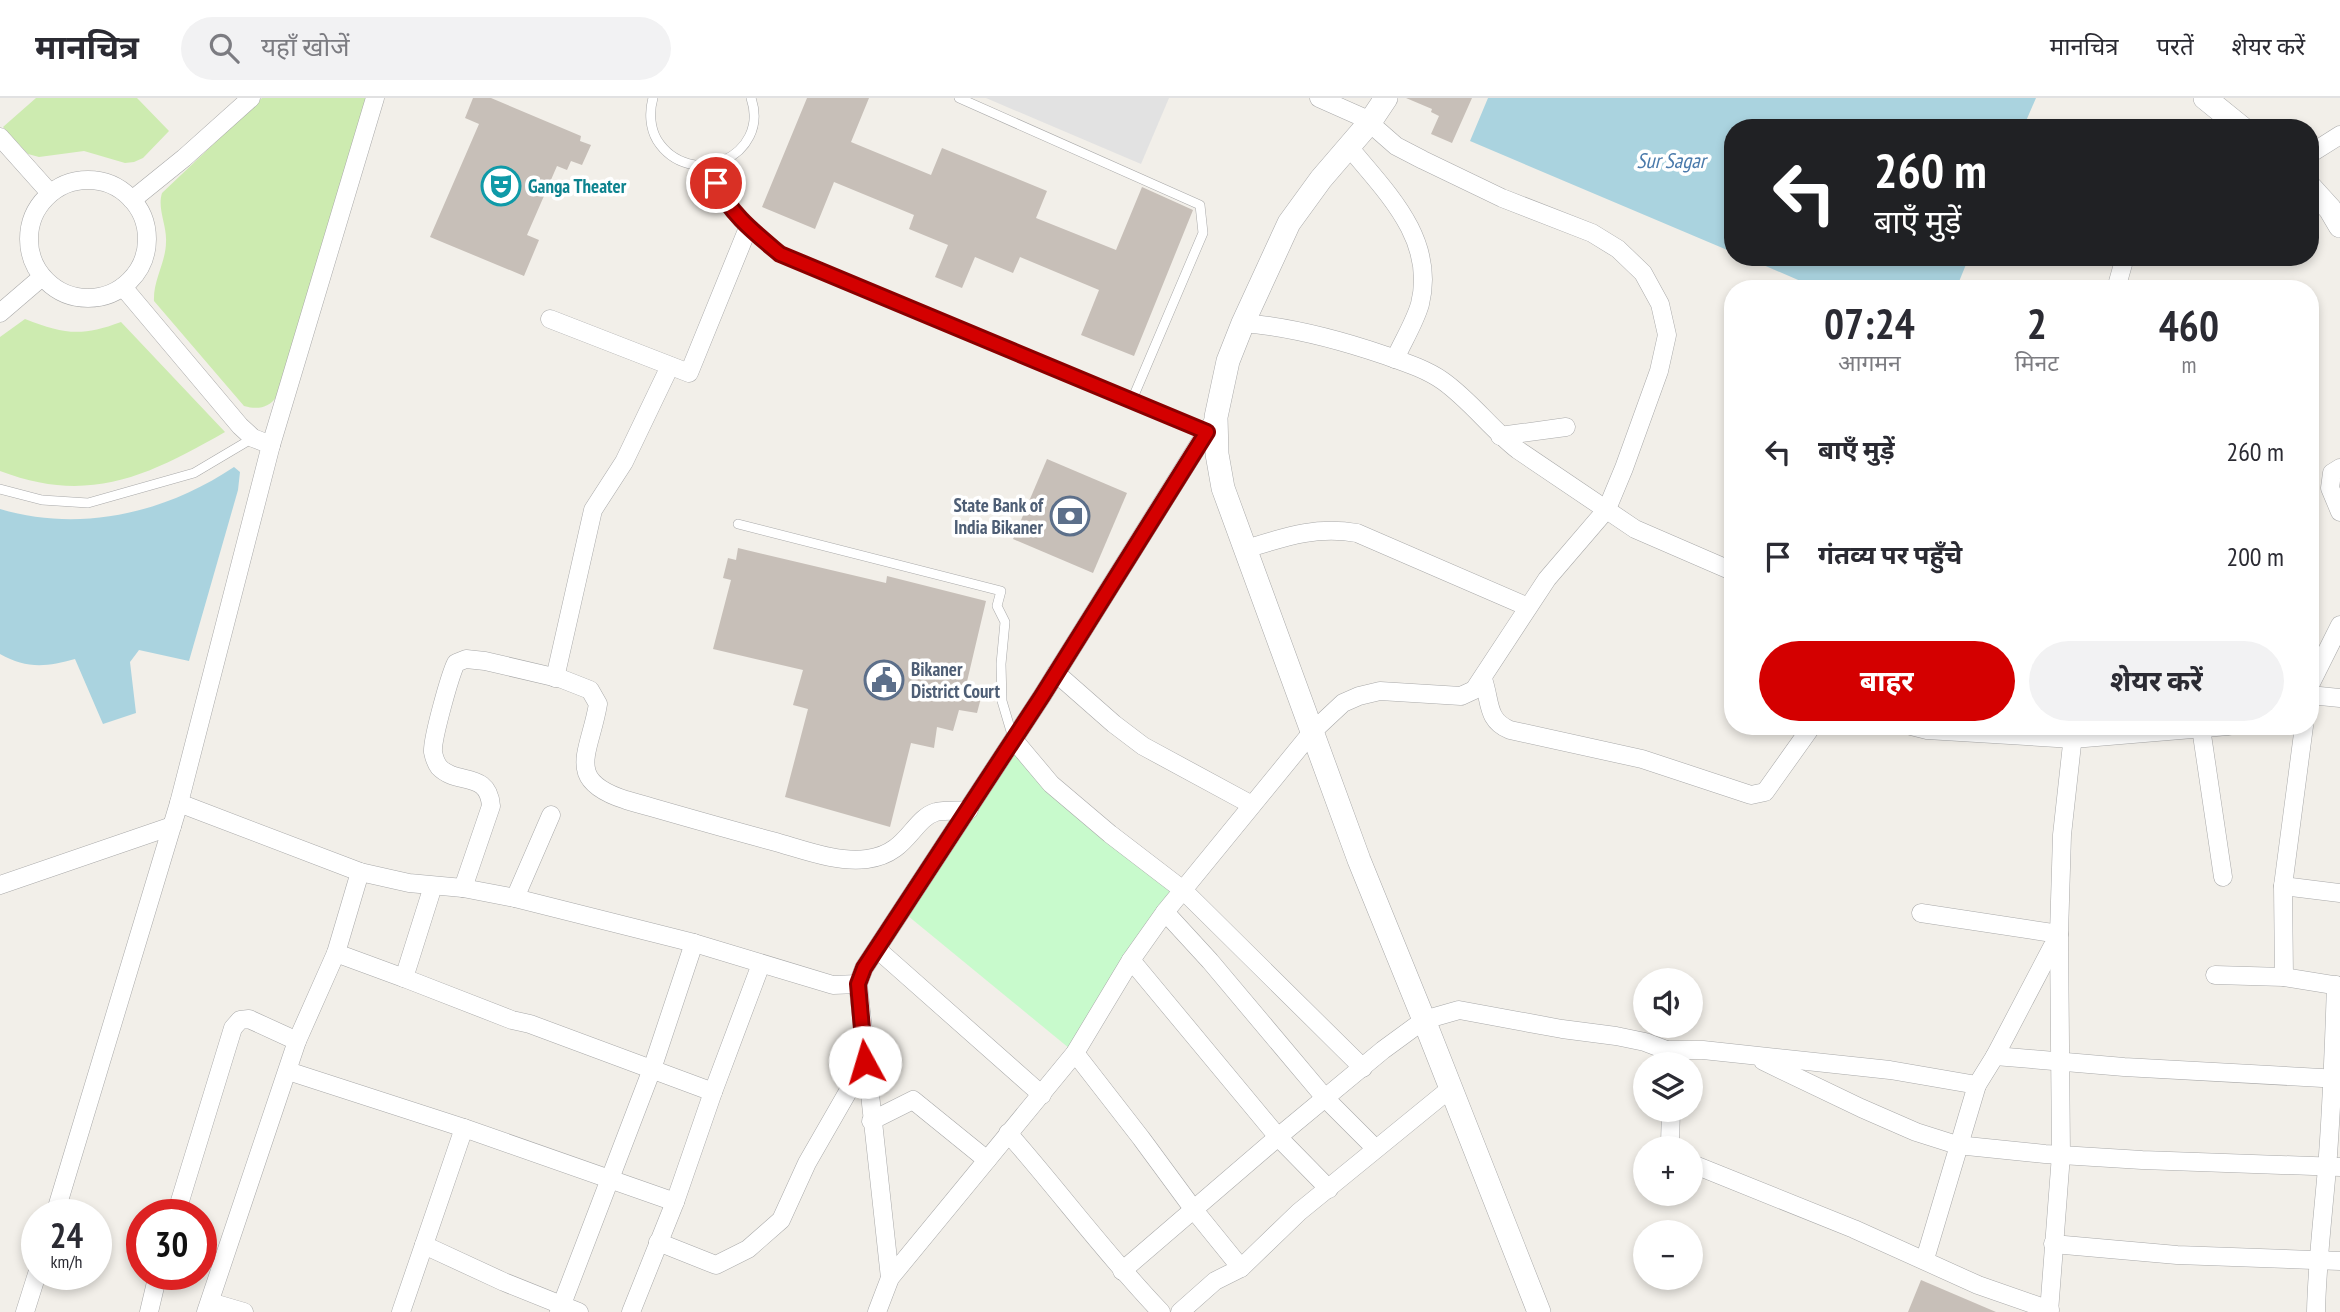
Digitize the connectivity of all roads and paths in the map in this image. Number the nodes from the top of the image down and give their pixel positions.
1 (251, 98) edge
2 (375, 98) edge
3 (751, 98) edge
4 (959, 98) edge
5 (1319, 98) edge
6 (1386, 98) edge
7 (2205, 98) edge
8 (649, 99) edge
9 (2231, 119) edge
10 (1370, 122) junction
11 (2340, 135) edge
12 (0, 137) edge
13 (1349, 146) junction
14 (2319, 148) edge
15 (708, 166) junction
16 (50, 193) junction
17 (2319, 197) edge
18 (132, 200) junction
19 (2340, 226) edge
20 (748, 228) junction
21 (42, 277) junction
22 (123, 287) junction
23 (0, 313) edge
24 (550, 318) dead end
25 (1243, 323) junction
26 (1395, 359) junction
27 (670, 366) junction
28 (1132, 400) junction
29 (1212, 424) junction
30 (1566, 427) dead end
31 (1500, 436) junction
32 (253, 438) junction
33 (271, 445) junction
34 (2340, 468) edge
35 (0, 489) edge
36 (1607, 509) junction
37 (2340, 512) edge
38 (738, 524) dead end
39 (1246, 549) junction
40 (1724, 568) edge
41 (1528, 607) junction
42 (2340, 625) edge
43 (2319, 667) edge
44 (1056, 673) junction
45 (555, 678) junction
46 (1483, 679) junction
47 (2319, 696) edge
48 (2340, 698) edge
49 (1312, 732) junction
50 (1806, 735) edge
51 (2073, 735) edge
52 (2202, 735) edge
53 (2303, 735) edge
54 (1014, 740) junction
55 (179, 803) junction
56 (1252, 805) junction
57 (969, 810) junction
58 (551, 815) dead end
59 (172, 826) junction
60 (360, 872) junction
61 (2223, 877) dead end
62 (0, 885) edge
63 (433, 886) junction
64 (2283, 886) junction
65 (463, 888) junction
66 (1183, 890) junction
67 (2340, 892) edge
68 (515, 898) junction
69 (1165, 912) junction
70 (1921, 913) dead end
71 (2059, 934) junction
72 (694, 943) junction
73 (877, 949) junction
74 (336, 953) junction
75 (1131, 960) junction
76 (761, 964) junction
77 (2215, 975) dead end
78 (2284, 977) junction
79 (404, 978) junction
80 (858, 984) junction
81 (2338, 986) edge
82 (1424, 1020) junction
83 (297, 1041) junction
84 (1667, 1051) joint
85 (1075, 1053) junction
86 (1752, 1056) junction
87 (1995, 1056) junction
88 (865, 1062) junction
89 (2061, 1062) junction
90 (1363, 1068) junction
91 (652, 1069) junction
92 (288, 1071) junction
93 (2336, 1079) edge
94 (1977, 1085) junction
95 (1451, 1088) junction
96 (713, 1092) junction
97 (1042, 1095) junction
98 (1326, 1099) junction
99 (871, 1121) junction
100 (464, 1128) junction
101 (1008, 1133) junction
102 (1278, 1137) junction
103 (1958, 1144) junction
104 (1375, 1148) junction
105 (2061, 1155) junction
106 (987, 1160) junction
107 (2334, 1167) edge
108 (1703, 1168) edge
109 (612, 1178) junction
110 (1329, 1189) junction
111 (60, 1199) edge
112 (181, 1199) edge
113 (675, 1202) junction
114 (1194, 1210) junction
115 (658, 1242) junction
116 (2053, 1244) junction
117 (424, 1245) junction
118 (1925, 1259) junction
119 (2318, 1259) junction
120 (2340, 1261) edge
121 (1241, 1268) junction
122 (1122, 1271) junction
123 (890, 1278) junction
124 (32, 1290) edge
125 (154, 1290) edge
126 (208, 1307) edge
127 (560, 1309) edge
128 (2050, 1311) edge
129 (25, 1312) edge
130 (149, 1312) edge
131 (244, 1312) edge
132 (401, 1312) edge
133 (579, 1312) edge
134 (631, 1312) edge
135 (877, 1312) edge
136 (1161, 1312) edge
137 (1180, 1312) edge
138 (1539, 1312) edge
139 (2316, 1312) edge

1 - 18 street
2 - 33 street
3 - 15 lane
4 - 28 lane
5 - 10 street
6 - 10 street
7 - 9 street
8 - 15 lane
10 - 13 street
10 - 36 street
11 - 14 street
12 - 16 street
13 - 25 street
13 - 26 street
15 - 20 lane
16 - 18 street
16 - 21 street
17 - 19 street
18 - 22 street
20 - 27 street
20 - 28 lane
21 - 22 street
21 - 23 street
22 - 32 street
24 - 27 street
25 - 26 street
25 - 29 street
26 - 31 street
27 - 45 street
28 - 29 lane
29 - 39 street
29 - 44 street
30 - 31 street
31 - 36 street
32 - 33 street
32 - 35 lane
33 - 55 street
34 - 37 street
36 - 40 street
36 - 41 street
38 - 54 lane
39 - 41 street
39 - 49 street
41 - 46 street
42 - 43 street
44 - 54 street
44 - 56 street
45 - 57 street
45 - 65 street
46 - 49 street
46 - 50 street
47 - 48 street
49 - 56 street
49 - 82 street
51 - 71 street
52 - 61 street
53 - 64 street
54 - 57 street
54 - 66 street
55 - 59 street
55 - 60 street
56 - 66 street
57 - 73 street
58 - 68 street
59 - 62 street
59 - 111 street
60 - 63 street
60 - 74 street
63 - 65 street
63 - 79 street
64 - 67 street
64 - 78 street
65 - 68 street
66 - 69 street
66 - 90 street
68 - 72 street
69 - 75 street
69 - 98 street
70 - 71 street
71 - 87 street
71 - 89 street
72 - 76 street
72 - 91 street
73 - 80 street
73 - 97 street
74 - 79 street
74 - 83 street
75 - 85 street
75 - 102 street
76 - 80 street
76 - 96 street
77 - 78 street
78 - 81 street
79 - 91 street
80 - 88 street
81 - 93 street
82 - 84 street
82 - 90 street
82 - 95 street
83 - 92 street
83 - 112 street
84 - 86 street
85 - 97 street
85 - 114 street
86 - 94 street
86 - 103 street
87 - 89 street
87 - 94 street
88 - 99 street
88 - 115 street
89 - 93 street
89 - 105 street
90 - 98 street
91 - 96 street
91 - 109 street
92 - 100 street
92 - 126 street
93 - 107 street
94 - 103 street
95 - 104 street
95 - 138 street
96 - 113 street
97 - 101 street
98 - 102 street
98 - 104 street
99 - 106 street
99 - 123 street
100 - 109 street
100 - 117 street
101 - 106 street
101 - 122 street
102 - 110 street
102 - 114 street
103 - 105 street
103 - 118 street
104 - 110 street
105 - 107 street
105 - 116 street
106 - 123 street
107 - 119 street
108 - 118 street
109 - 113 street
109 - 127 street
110 - 121 street
113 - 115 street
114 - 121 street
114 - 122 street
115 - 134 street
116 - 119 street
116 - 128 street
117 - 127 street
117 - 132 street
118 - 128 street
119 - 120 street
119 - 139 street
121 - 137 street
122 - 136 street
123 - 135 street
124 - 129 street
125 - 130 street
126 - 131 street
127 - 133 street

